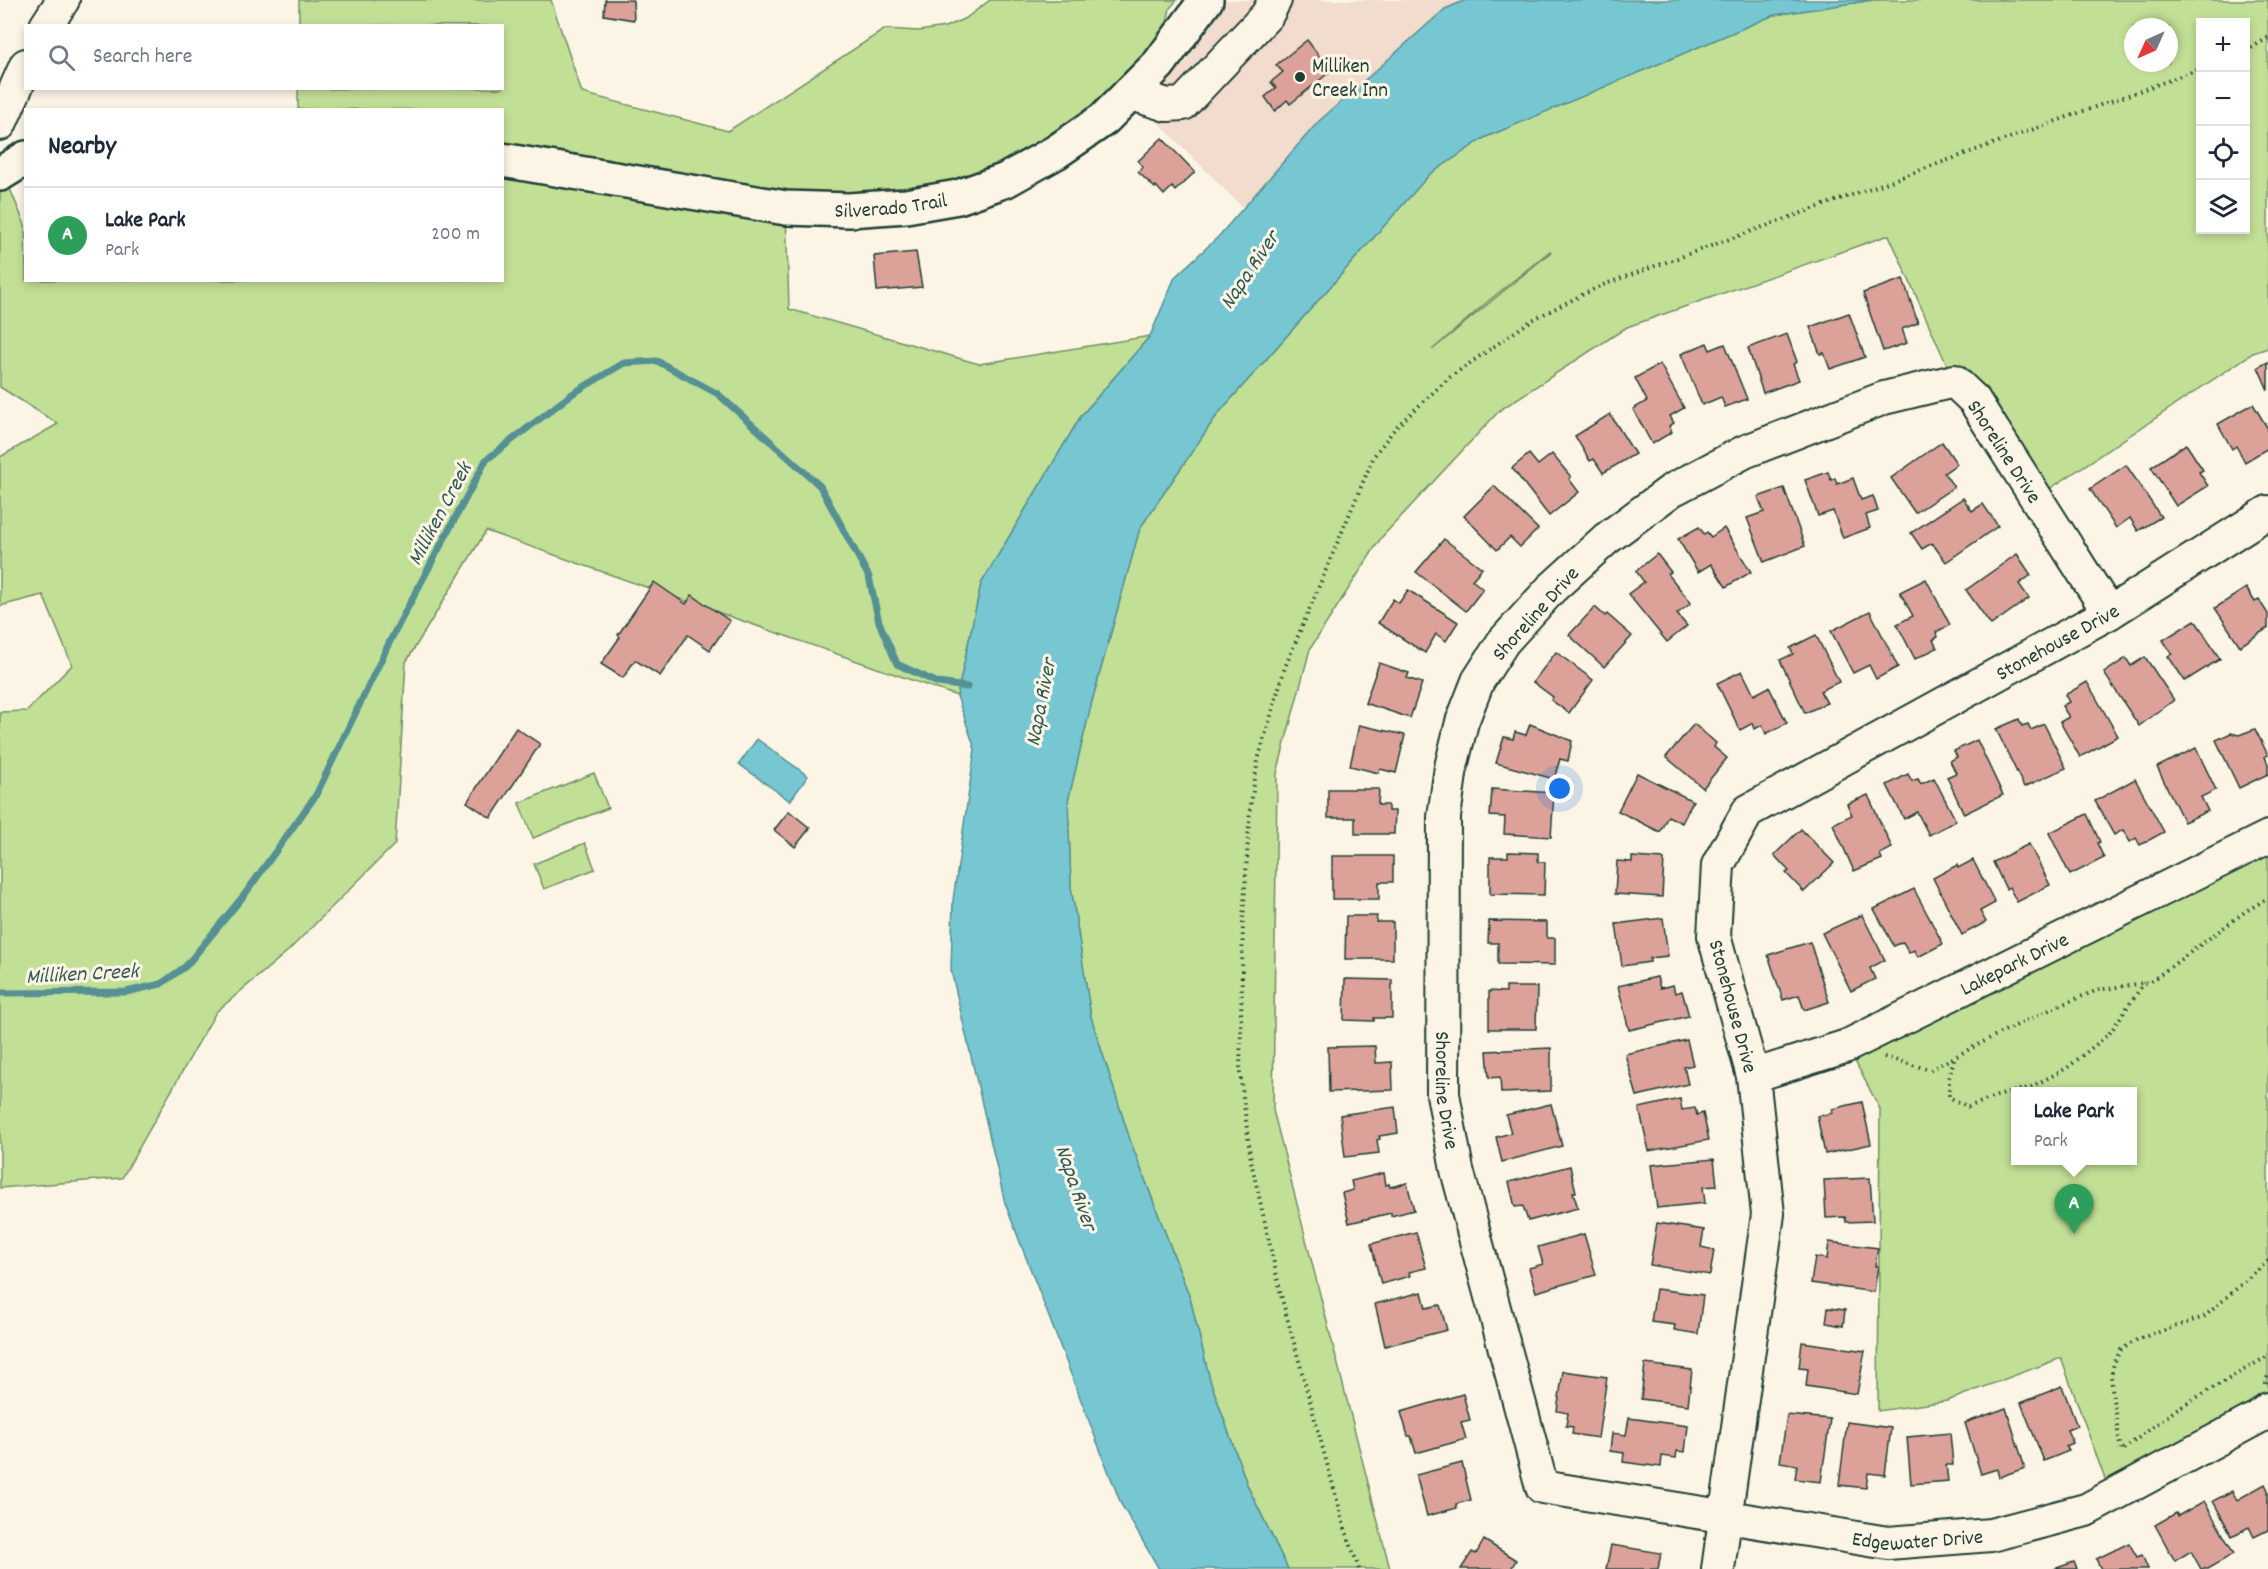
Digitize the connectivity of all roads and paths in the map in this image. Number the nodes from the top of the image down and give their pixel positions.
1 (63, 0) edge
2 (1206, 0) edge
3 (1275, 0) edge
4 (47, 24) edge
5 (2268, 38) edge
6 (2250, 49) edge
7 (24, 70) edge
8 (1129, 93) junction
9 (0, 124) edge
10 (504, 160) edge
11 (2268, 512) edge
12 (2109, 613) junction
13 (2268, 837) edge
14 (2268, 898) edge
15 (2144, 983) junction
16 (1847, 1046) junction
17 (1954, 1058) junction
18 (1753, 1076) junction
19 (2031, 1087) edge
20 (2011, 1093) edge
21 (2268, 1261) edge
22 (2268, 1356) edge
23 (2265, 1417) edge
24 (1542, 1487) joint
25 (1726, 1516) junction
26 (1718, 1569) edge

1 - 4 street
2 - 8 main road, Silverado Trail
3 - 8 street
5 - 6 path
7 - 9 street
8 - 10 main road, Silverado Trail
11 - 12 street, Stonehouse Drive
12 - 18 street, Stonehouse Drive
12 - 24 street, Shoreline Drive
13 - 16 street, Lakepark Drive
14 - 15 path
15 - 17 path
15 - 19 path
16 - 17 path
16 - 18 street, Lakepark Drive
17 - 20 path
18 - 25 street, Stonehouse Drive
21 - 22 path
23 - 25 street, Edgewater Drive
24 - 25 street, Edgewater Drive
25 - 26 street, Stonehouse Drive

